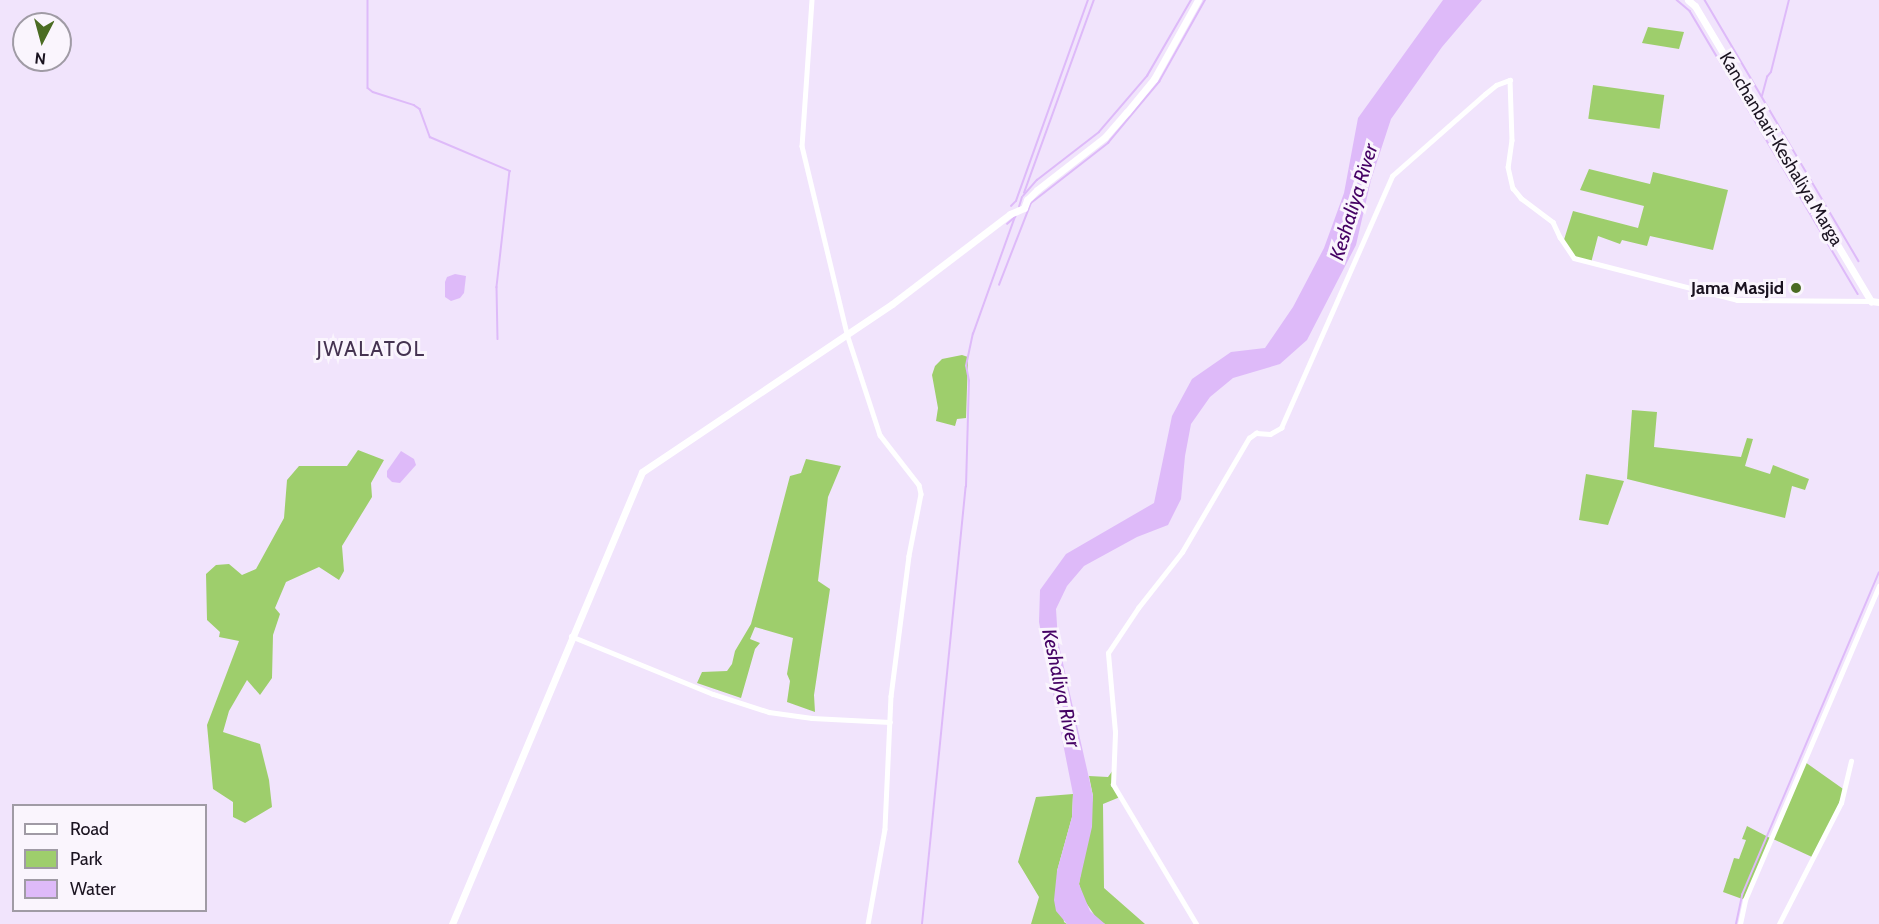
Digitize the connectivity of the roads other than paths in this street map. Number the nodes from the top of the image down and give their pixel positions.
1 (812, 0) edge
2 (1198, 0) edge
3 (1688, 0) edge
4 (1875, 301) edge
5 (847, 334) junction
6 (1879, 585) edge
7 (571, 636) junction
8 (890, 722) junction
9 (1851, 761) dead end
10 (452, 924) edge
11 (868, 924) edge
12 (1196, 924) edge
13 (1740, 924) edge
14 (1779, 924) edge

1 - 5 street
2 - 5 street
3 - 4 street, Kanchanbari-Keshaliya Marga
4 - 12 street
5 - 7 street
5 - 8 street
6 - 13 street
7 - 8 street
7 - 10 street
8 - 11 street
9 - 14 street

